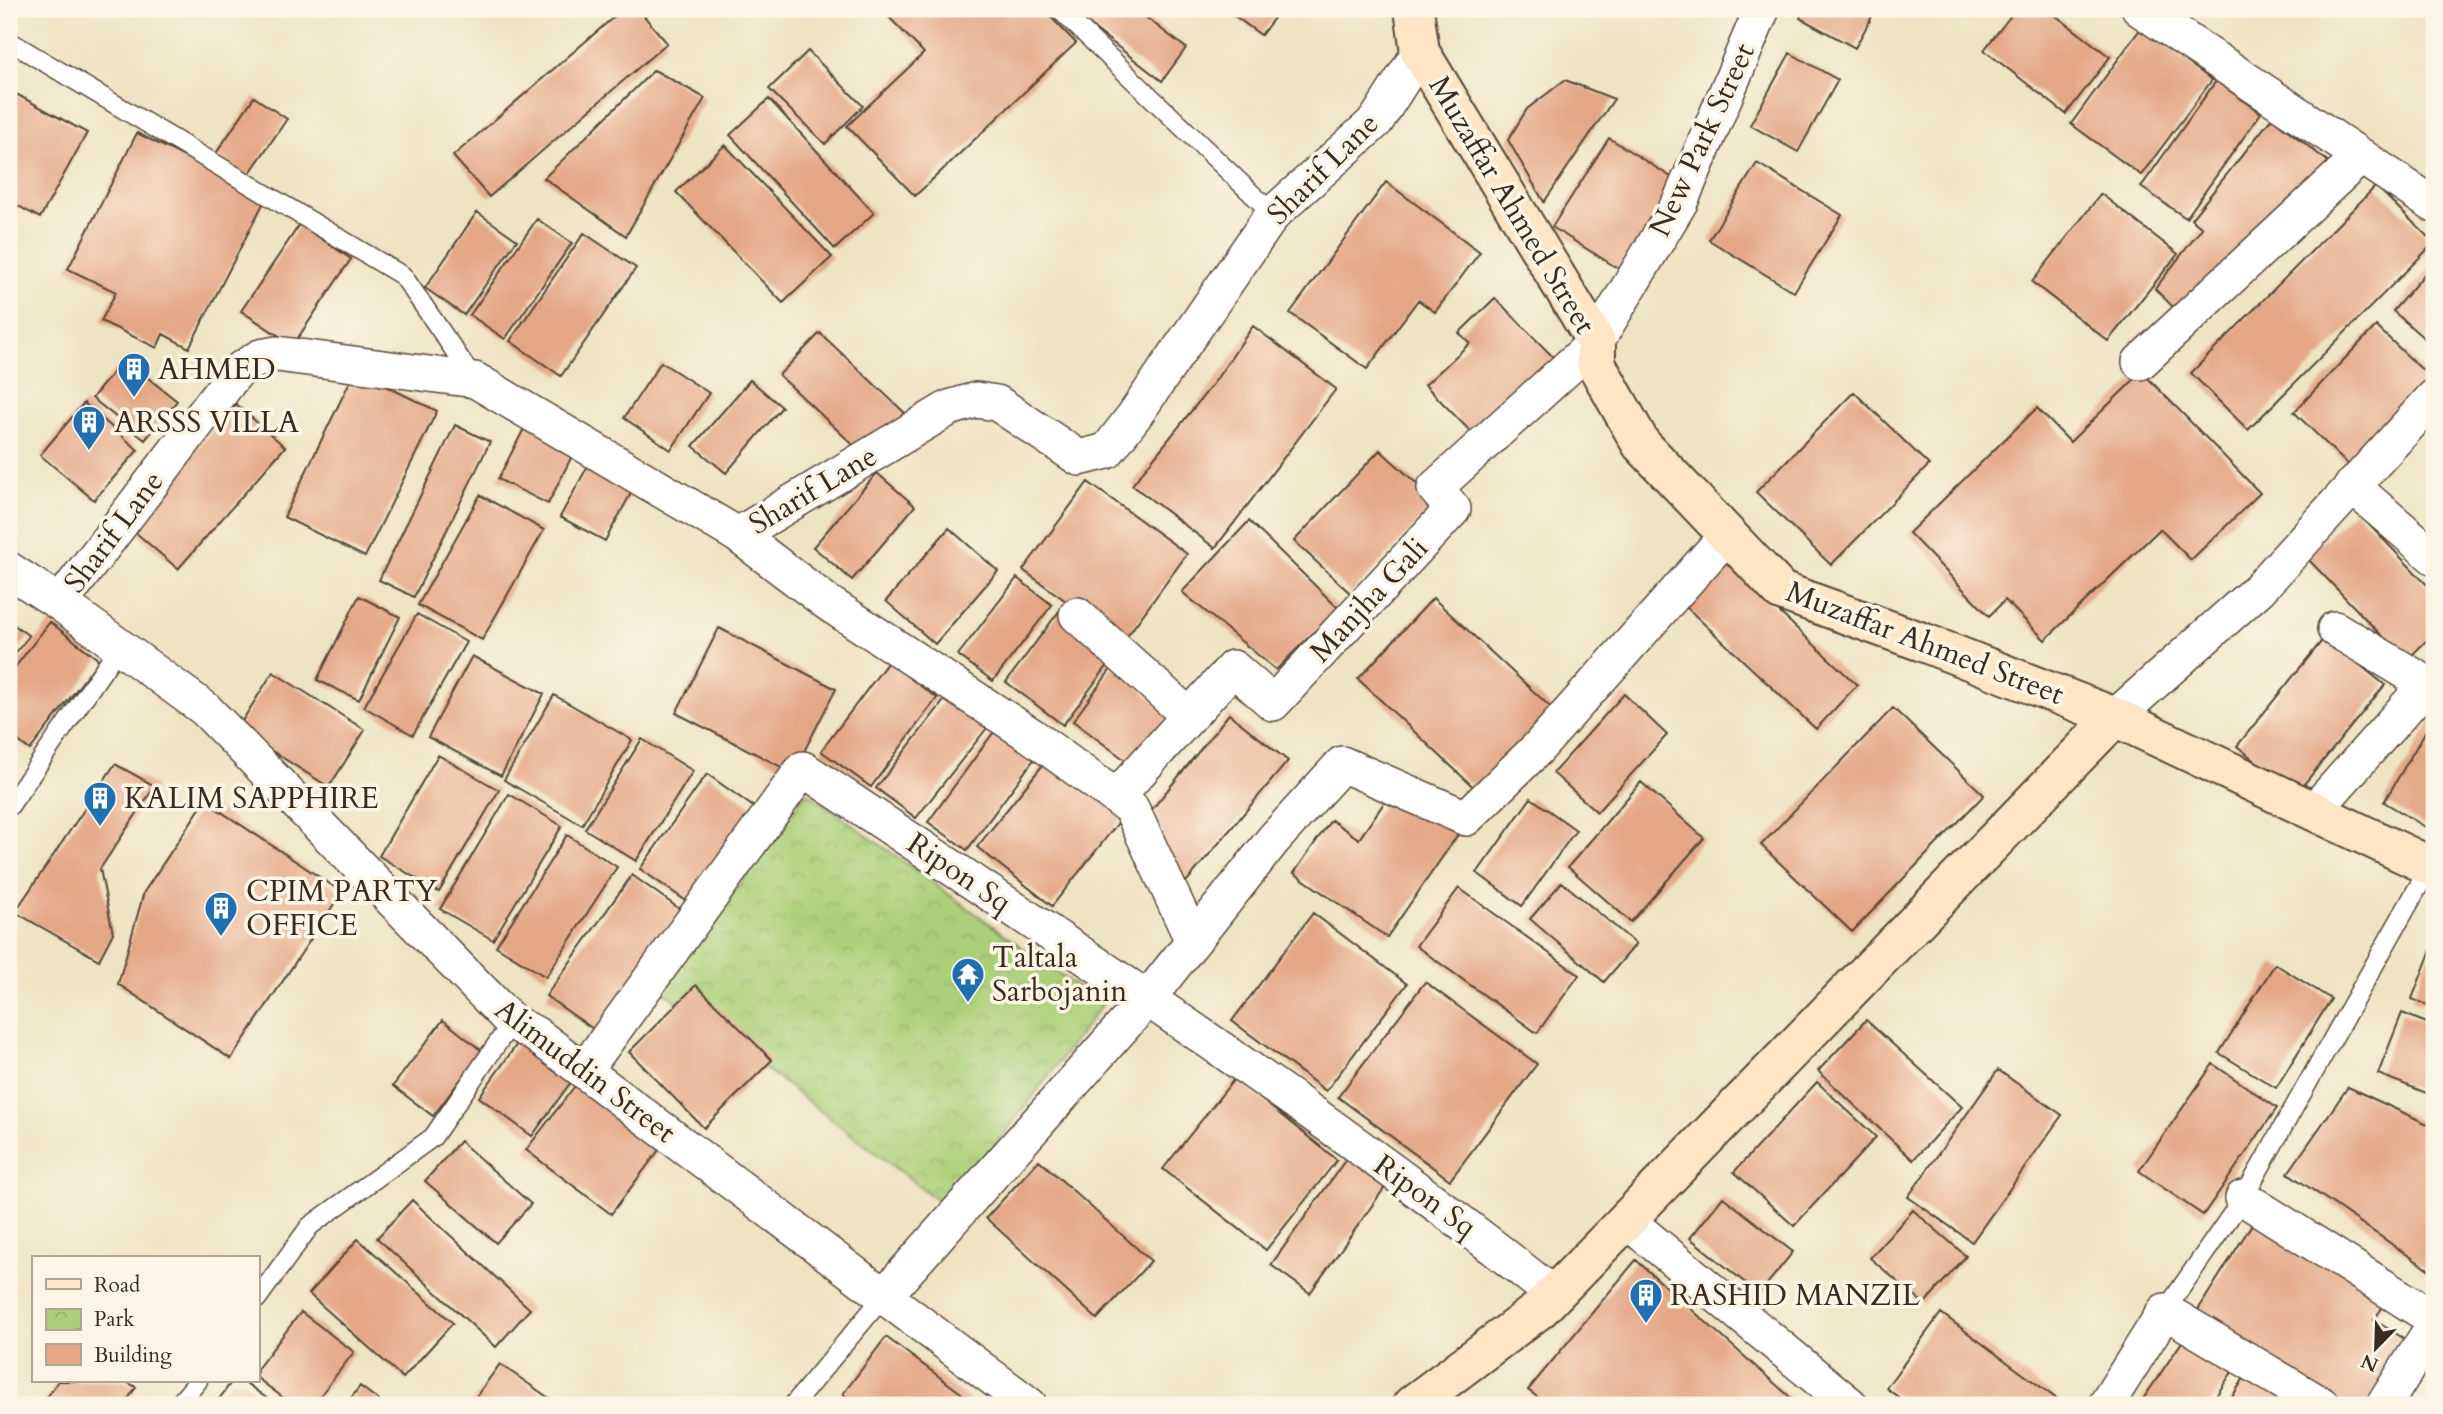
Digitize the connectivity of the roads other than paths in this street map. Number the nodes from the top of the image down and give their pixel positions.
1 (1059, 9) edge
2 (1414, 9) edge
3 (1762, 9) edge
4 (2140, 9) edge
5 (9, 41) edge
6 (1420, 52) junction
7 (2361, 156) junction
8 (2434, 205) edge
9 (1273, 214) junction
10 (1596, 342) junction
11 (2140, 362) dead end
12 (475, 380) junction
13 (2434, 397) edge
14 (2352, 486) junction
15 (738, 535) junction
16 (1727, 535) junction
17 (2434, 557) edge
18 (9, 570) edge
19 (60, 603) junction
20 (1077, 615) dead end
21 (2335, 629) dead end
22 (120, 647) junction
23 (1189, 716) junction
24 (2115, 717) junction
25 (1116, 796) junction
26 (9, 807) edge
27 (2315, 811) junction
28 (2432, 867) edge
29 (1193, 942) junction
30 (1147, 998) junction
31 (512, 1022) junction
32 (584, 1071) junction
33 (2243, 1198) junction
34 (1626, 1220) junction
35 (1554, 1295) junction
36 (884, 1296) junction
37 (259, 1297) edge
38 (2165, 1311) junction
39 (2434, 1319) edge
40 (2434, 1325) edge
41 (197, 1382) edge
42 (178, 1405) edge
43 (793, 1405) edge
44 (1029, 1405) edge
45 (1412, 1405) edge
46 (1850, 1405) edge
47 (2106, 1405) edge
48 (2322, 1405) edge
49 (2384, 1405) edge

1 - 9 lane
2 - 6 main road, Muzaffar Ahmed Street
3 - 10 street, New Park Street
4 - 7 street
5 - 12 lane
6 - 9 street, Sharif Lane
6 - 10 main road, Muzaffar Ahmed Street
7 - 8 street
7 - 11 street
9 - 15 street, Sharif Lane
10 - 16 main road, Muzaffar Ahmed Street
10 - 23 street, Manjha Gali
12 - 15 street, Sharif Lane
12 - 19 street, Sharif Lane
13 - 14 street
14 - 17 street
14 - 24 street
15 - 25 street
16 - 24 main road, Muzaffar Ahmed Street
16 - 29 street
18 - 19 street, Alimuddin Street
19 - 22 street, Alimuddin Street
20 - 23 street
21 - 27 street
22 - 26 lane
22 - 31 street, Alimuddin Street
23 - 25 street, Manjha Gali
24 - 27 main road, Muzaffar Ahmed Street
24 - 34 main road
25 - 29 street
27 - 28 main road, Muzaffar Ahmed Street
28 - 33 lane
29 - 30 street
30 - 32 street, Ripon Sq
30 - 35 street, Ripon Sq
30 - 36 street
31 - 32 street, Alimuddin Street
31 - 37 lane
32 - 36 street, Alimuddin Street
33 - 38 lane
33 - 39 street
34 - 35 main road
34 - 46 street
35 - 45 main road
36 - 43 lane
36 - 44 street, Alimuddin Street
38 - 47 street
38 - 48 street
40 - 49 street
41 - 42 lane

